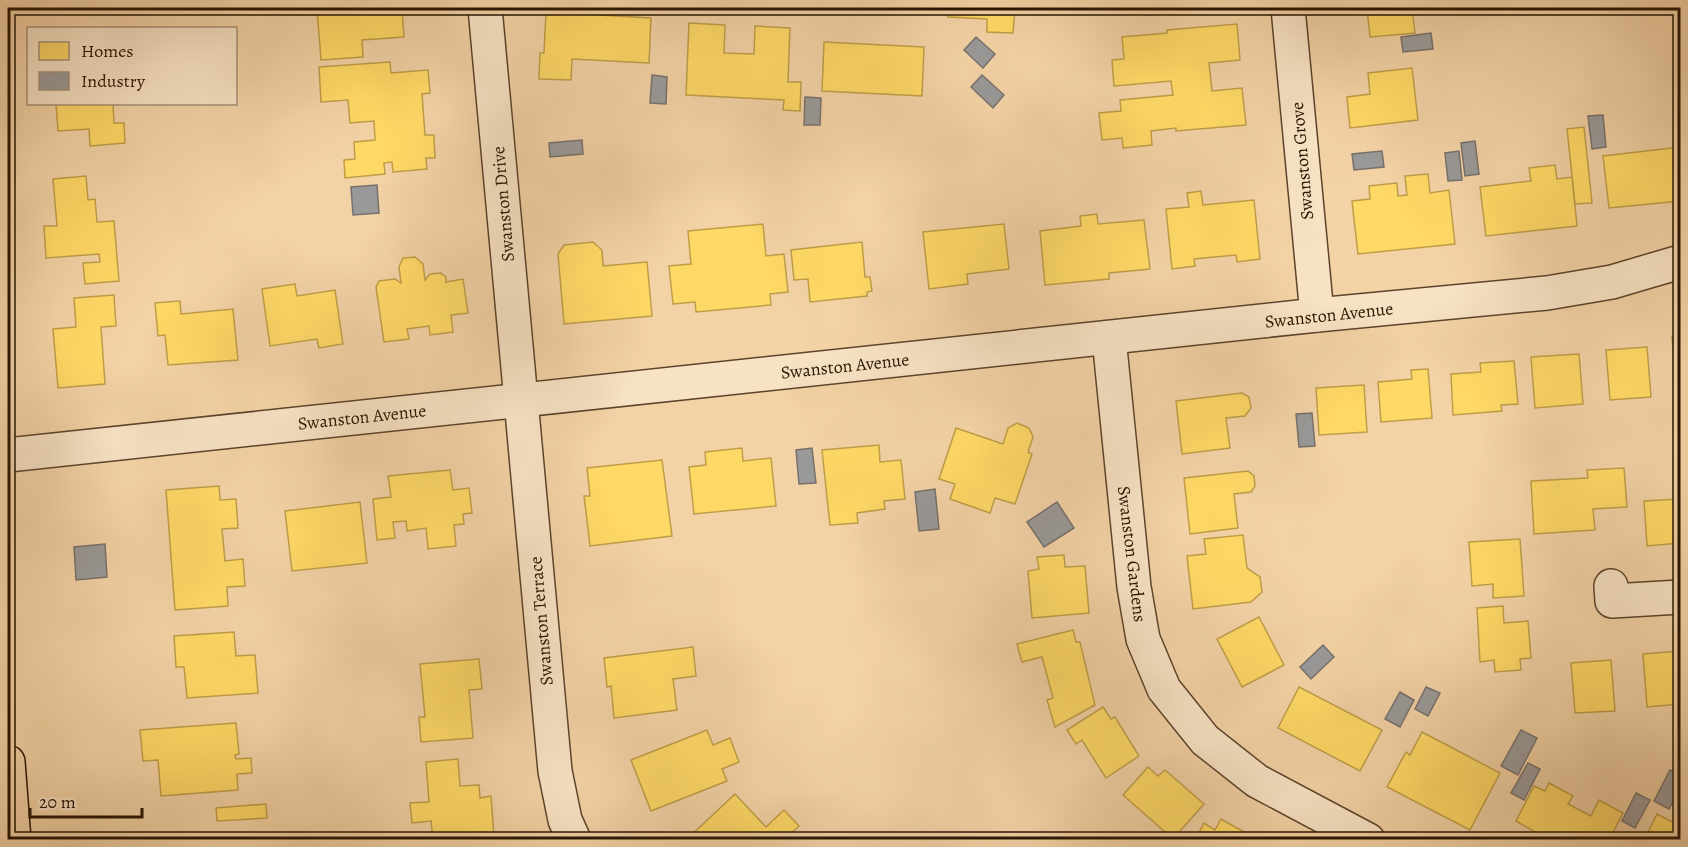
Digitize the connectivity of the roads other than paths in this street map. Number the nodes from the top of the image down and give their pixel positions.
1 (485, 8) edge
2 (1288, 8) edge
3 (1680, 262) edge
4 (1317, 315) junction
5 (1109, 338) junction
6 (522, 400) junction
7 (8, 455) edge
8 (1611, 586) dead end
9 (1680, 597) edge
10 (8, 762) edge
11 (14, 840) edge
12 (574, 840) edge
13 (1368, 840) edge

1 - 6 street, Swanston Drive
2 - 4 street, Swanston Grove
3 - 4 street, Swanston Avenue
4 - 5 street, Swanston Avenue
5 - 6 street, Swanston Avenue
5 - 13 street, Swanston Gardens
6 - 7 street, Swanston Avenue
6 - 12 street, Swanston Terrace
8 - 9 street
10 - 11 main road

